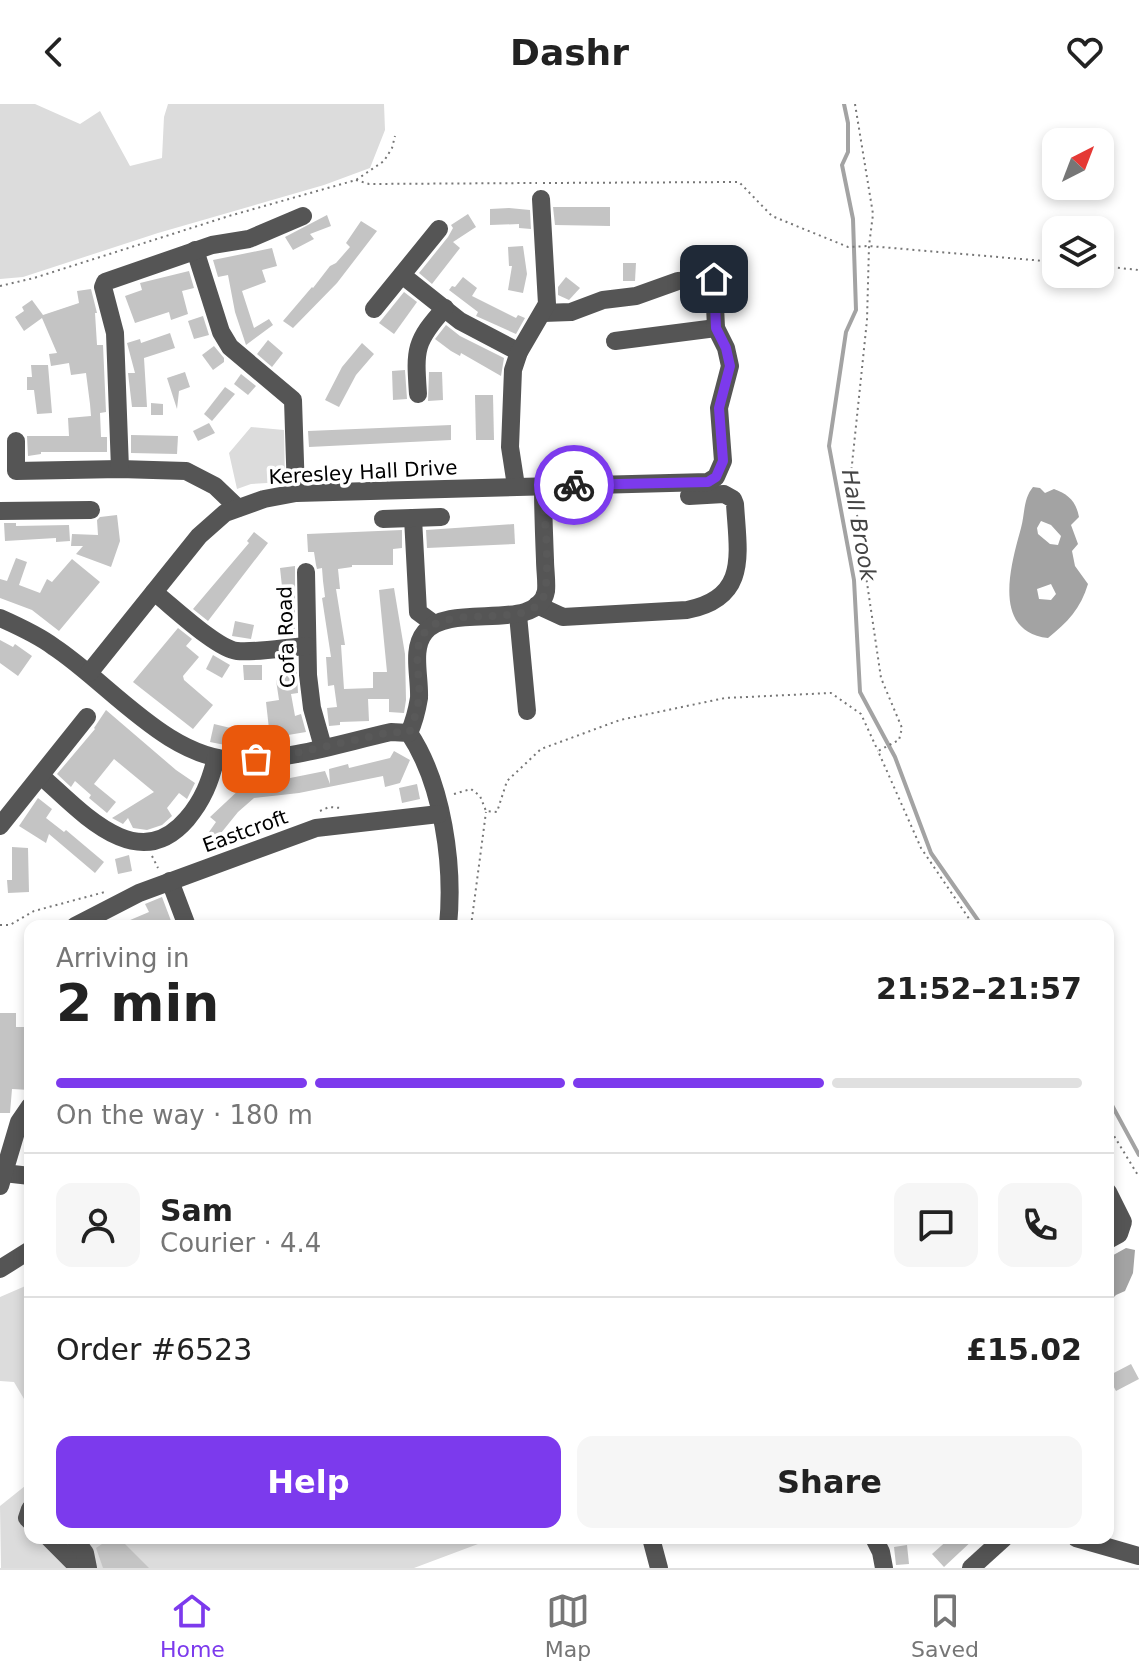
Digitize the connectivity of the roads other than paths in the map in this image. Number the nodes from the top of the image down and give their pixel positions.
1 (541, 199) dead end
2 (303, 216) dead end
3 (439, 229) dead end
4 (203, 247) junction
5 (713, 260) dead end
6 (402, 275) junction
7 (714, 279) junction
8 (445, 308) junction
9 (374, 309) dead end
10 (543, 313) junction
11 (716, 328) junction
12 (615, 341) dead end
13 (519, 352) junction
14 (418, 394) dead end
15 (16, 441) dead end
16 (120, 469) junction
17 (516, 486) junction
18 (543, 486) junction
19 (296, 493) junction
20 (689, 496) dead end
21 (238, 508) junction
22 (91, 510) dead end
23 (0, 511) edge
24 (441, 517) dead end
25 (413, 518) junction
26 (383, 519) dead end
27 (306, 572) dead end
28 (154, 592) junction
29 (537, 605) junction
30 (518, 615) junction
31 (0, 618) edge
32 (433, 623) junction
33 (307, 646) junction
34 (89, 673) junction
35 (527, 711) dead end
36 (87, 717) dead end
37 (409, 733) junction
38 (323, 747) junction
39 (216, 758) junction
40 (41, 776) junction
41 (439, 814) junction
42 (0, 826) edge
43 (165, 878) junction
44 (87, 920) edge
45 (184, 920) edge
46 (449, 920) edge
47 (24, 1115) edge
48 (24, 1176) edge
49 (1, 1180) edge
50 (1114, 1204) edge
51 (1114, 1237) edge
52 (24, 1254) edge
53 (0, 1269) edge
54 (55, 1544) edge
55 (78, 1544) edge
56 (653, 1544) edge
57 (877, 1544) edge
58 (997, 1544) edge
59 (1097, 1544) edge
60 (1139, 1556) edge
61 (79, 1568) edge
62 (88, 1568) edge
63 (659, 1568) edge
64 (884, 1568) edge
65 (971, 1568) edge

1 - 10 street
2 - 4 street
3 - 6 street
4 - 16 street
4 - 19 street
5 - 7 street
6 - 8 street
6 - 9 street
7 - 10 street
7 - 11 street
8 - 13 street
8 - 14 street
10 - 13 street
11 - 12 street
11 - 18 street, Keresley Hall Drive
13 - 17 street
15 - 16 street
16 - 21 street
17 - 18 street, Keresley Hall Drive
17 - 19 street, Keresley Hall Drive
18 - 29 street
19 - 21 street, Keresley Hall Drive
20 - 29 street
21 - 28 street, Keresley Hall Drive
22 - 23 street
24 - 25 street
25 - 26 street
25 - 32 street
27 - 33 street, Cofa Road
28 - 33 street
28 - 34 street, Keresley Hall Drive
29 - 30 street
30 - 32 street
30 - 35 street
31 - 34 street
32 - 37 street
33 - 38 street, Cofa Road
34 - 39 street
36 - 40 street
37 - 38 street
37 - 41 street
38 - 39 street
39 - 40 street
40 - 42 street
41 - 43 street, Eastcroft
41 - 46 street
43 - 44 street, Eastcroft
43 - 45 street
47 - 49 street
48 - 49 street
50 - 51 street
52 - 53 street
54 - 61 street
55 - 62 street
56 - 63 street
57 - 64 street
58 - 65 street
59 - 60 street

